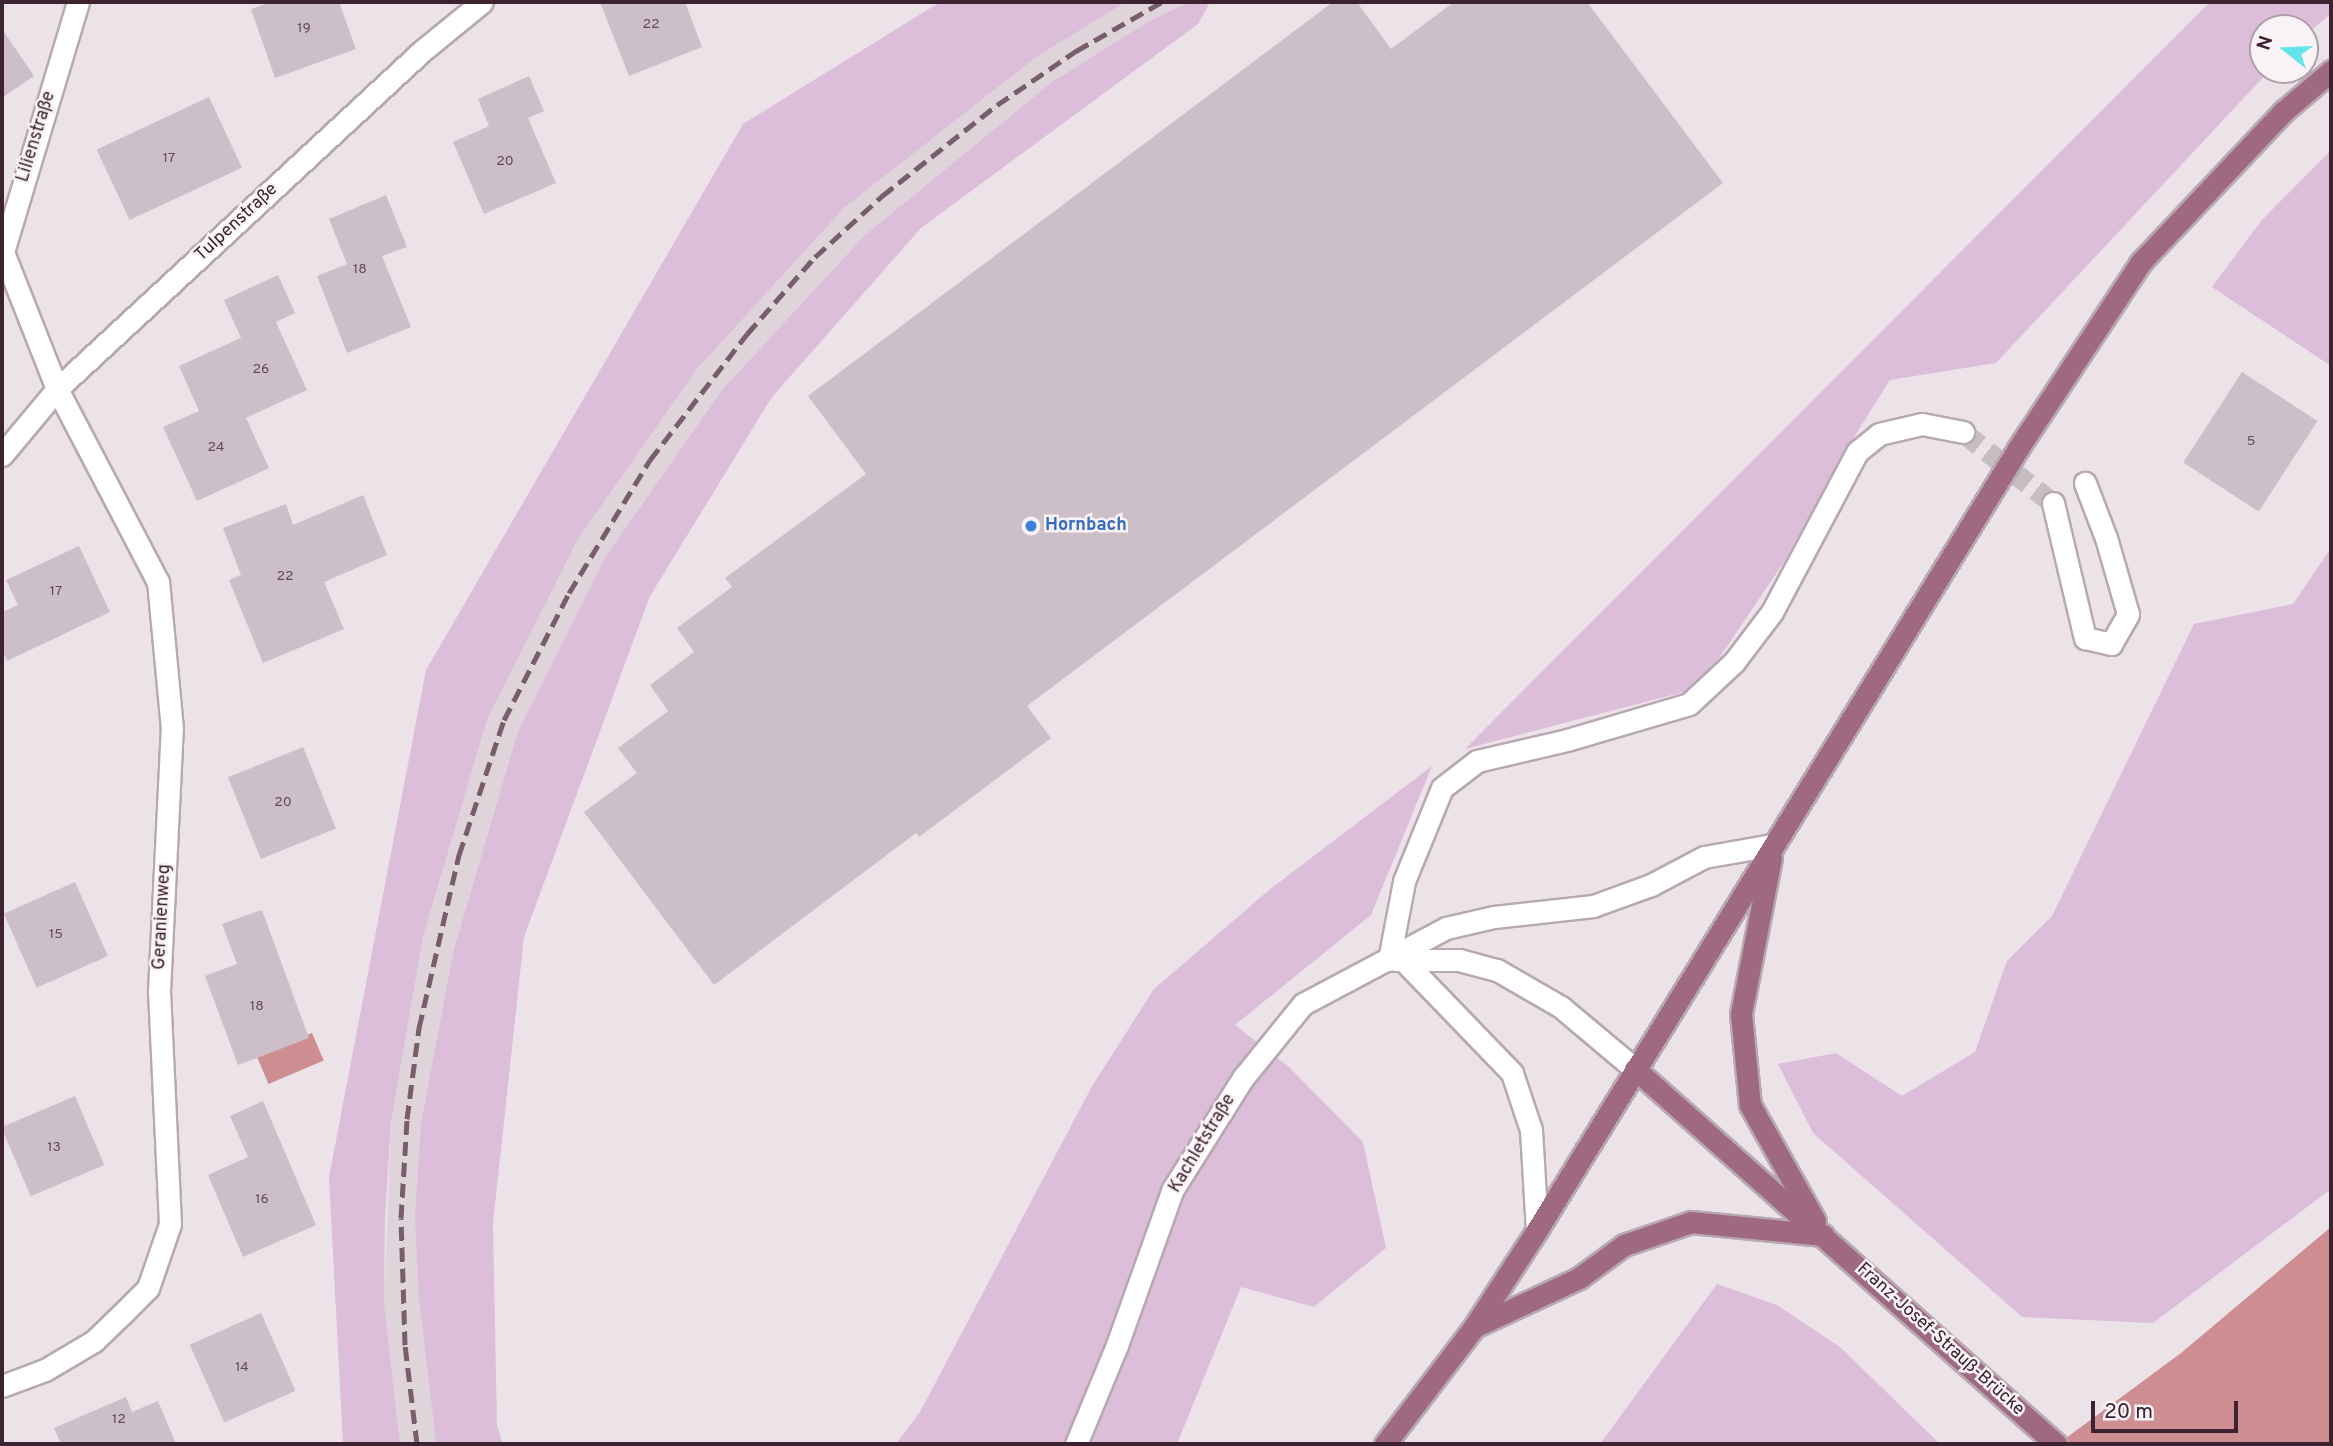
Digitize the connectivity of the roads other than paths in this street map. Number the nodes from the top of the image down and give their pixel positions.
1 (78, 2) edge
2 (482, 2) edge
3 (2331, 71) edge
4 (57, 389) junction
5 (1963, 432) tunnel mouth
6 (2, 455) edge
7 (2085, 483) dead end
8 (2053, 503) tunnel mouth
9 (1773, 845) junction
10 (1396, 960) junction
11 (1635, 1069) junction
12 (1537, 1230) junction
13 (1823, 1236) junction
14 (1474, 1327) junction
15 (2, 1386) edge
16 (1076, 1444) edge
17 (1385, 1444) edge
18 (2056, 1444) edge

1 - 4 street, Lilienstraße
2 - 4 street, Tulpenstraße
3 - 9 main road
4 - 6 street, Tulpenstraße
4 - 15 street, Geranienweg
5 - 10 street
7 - 8 street
9 - 10 street
9 - 11 main road
9 - 13 main road
10 - 11 street, Kachletstraße
10 - 12 street
10 - 16 street, Kachletstraße
11 - 12 main road
11 - 13 main road, Franz-Josef-Strauß-Brücke
12 - 14 main road
13 - 14 main road
13 - 18 main road, Franz-Josef-Strauß-Brücke
14 - 17 main road

